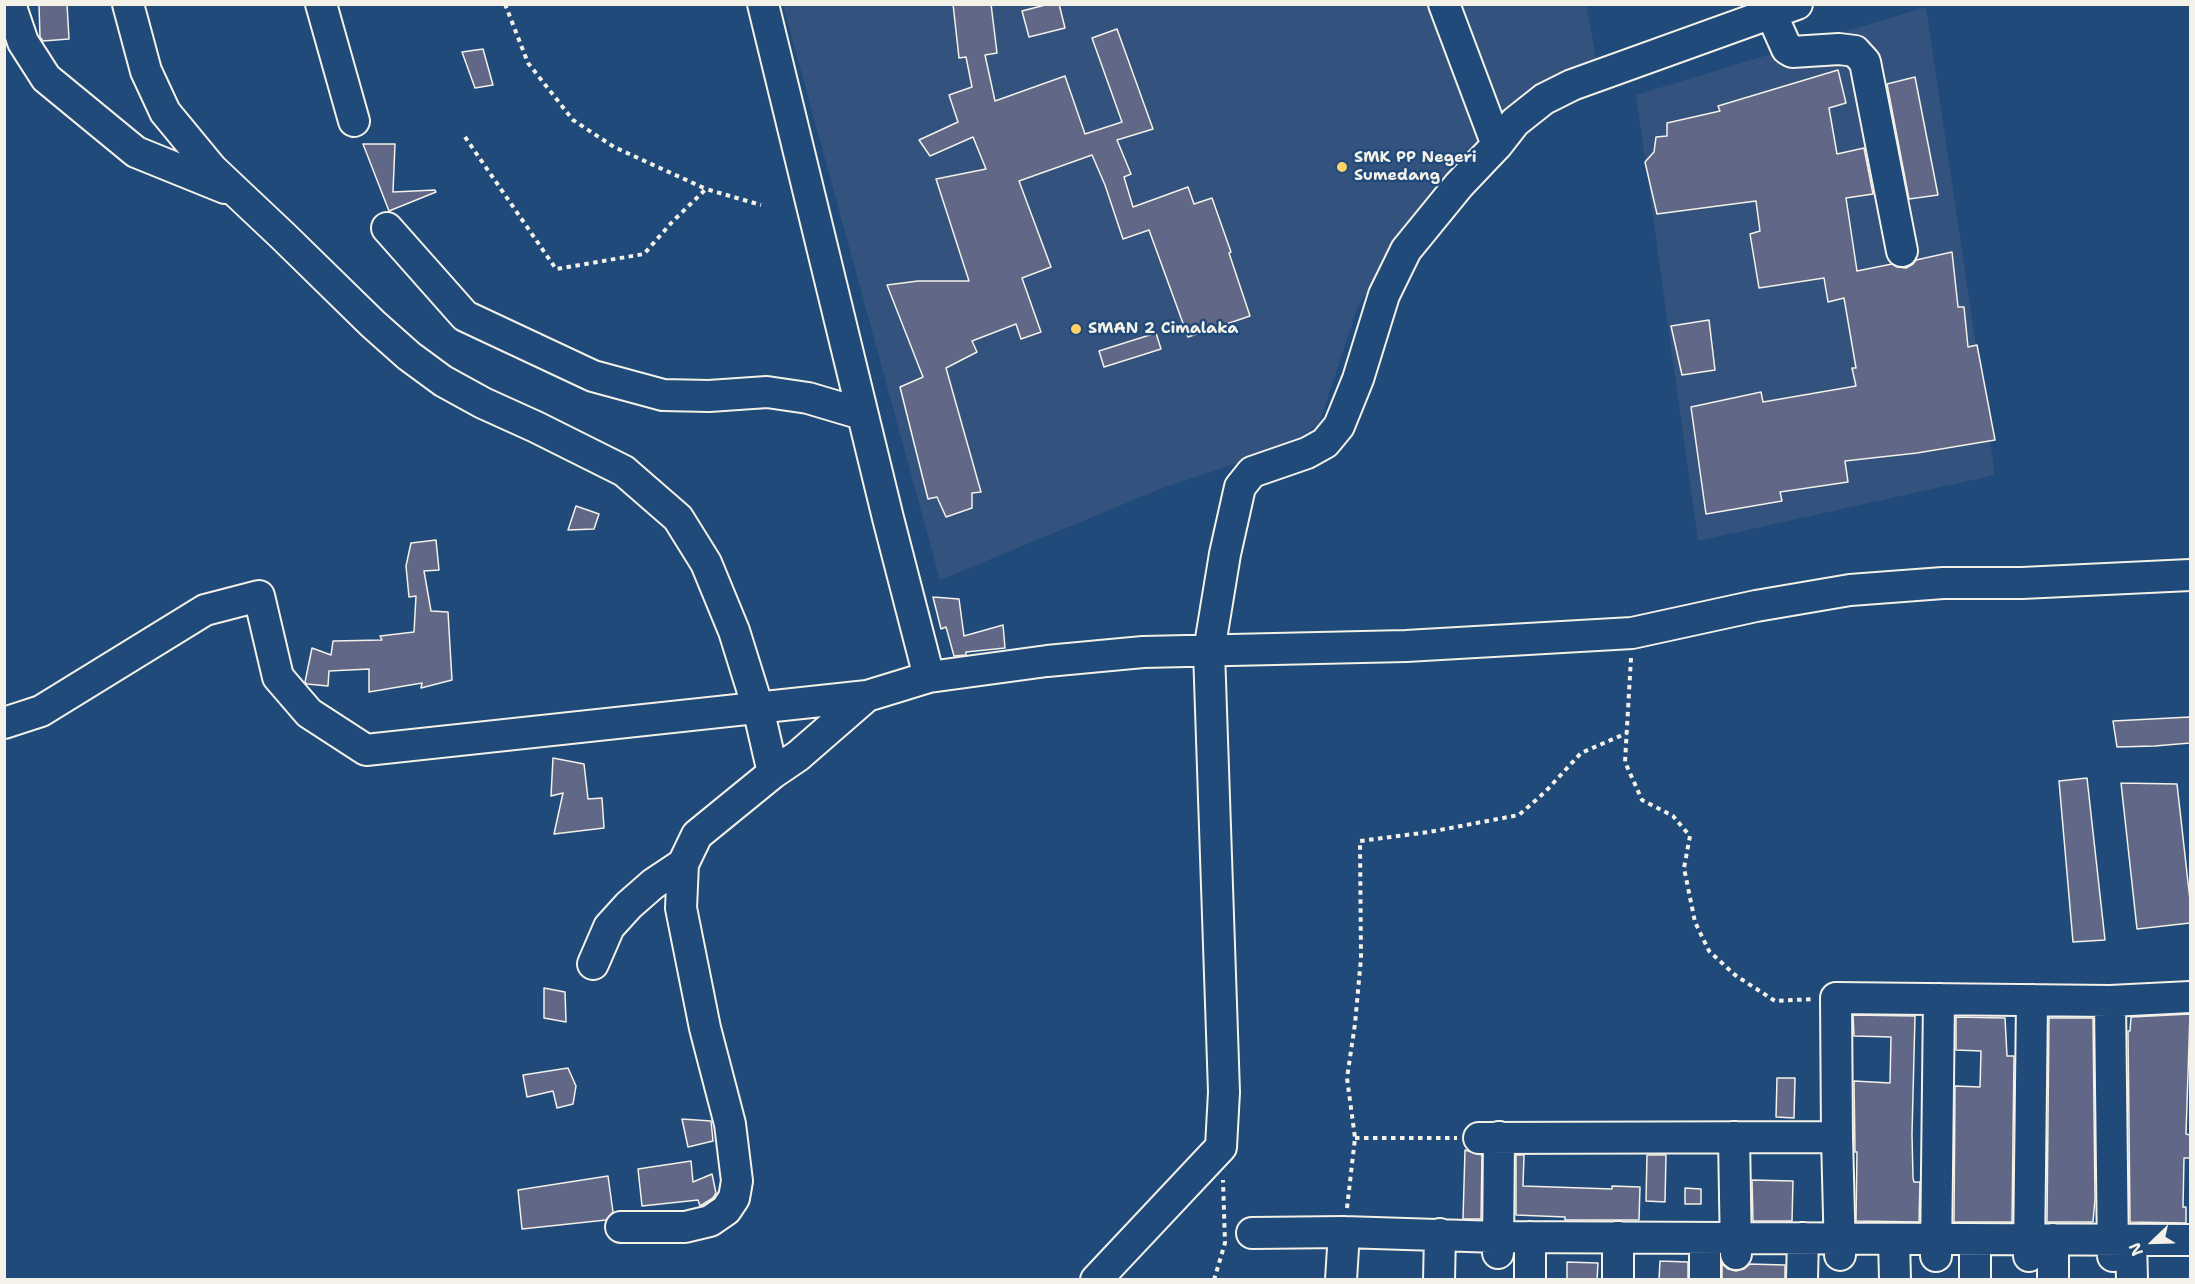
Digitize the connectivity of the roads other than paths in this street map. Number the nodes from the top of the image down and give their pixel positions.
1 (10, 4) edge
2 (128, 4) edge
3 (321, 4) edge
4 (763, 4) edge
5 (1444, 4) edge
6 (1784, 9) edge
7 (1728, 16) edge
8 (354, 120) dead end
9 (1497, 146) junction
10 (236, 192) junction
11 (387, 228) dead end
12 (1902, 251) dead end
13 (862, 414) junction
14 (2190, 575) edge
15 (1209, 651) junction
16 (929, 677) junction
17 (867, 696) junction
18 (758, 708) junction
19 (4, 723) edge
20 (773, 773) junction
21 (683, 864) junction
22 (593, 964) dead end
23 (2190, 997) edge
24 (1939, 999) junction
25 (2032, 1000) junction
26 (2110, 1001) junction
27 (1734, 1137) junction
28 (1837, 1137) junction
29 (621, 1227) dead end
30 (1344, 1232) junction
31 (1252, 1233) dead end
32 (2190, 1240) edge
33 (1736, 1246) junction
34 (1840, 1247) junction
35 (1936, 1247) junction
36 (1492, 1248) junction
37 (2043, 1254) edge
38 (2124, 1254) edge
39 (1440, 1255) edge
40 (1530, 1257) edge
41 (1618, 1257) edge
42 (1705, 1257) edge
43 (2190, 1257) edge
44 (1803, 1258) edge
45 (1895, 1258) edge
46 (1975, 1258) edge
47 (1096, 1280) edge
48 (1341, 1280) edge

1 - 10 street
2 - 10 street
3 - 8 street
4 - 13 street
5 - 9 street
6 - 7 street
6 - 12 street
7 - 9 street
9 - 15 street
10 - 18 street
11 - 13 street
13 - 16 street
14 - 15 street
15 - 16 street
15 - 47 street
16 - 17 street
17 - 18 street
17 - 20 street
18 - 19 street
18 - 20 street
20 - 21 street
21 - 22 street
21 - 29 street
23 - 26 street
24 - 25 street
24 - 28 street
24 - 35 street
25 - 26 street
25 - 37 street
26 - 38 street
27 - 28 street
27 - 33 street
27 - 36 street
28 - 34 street
30 - 31 street
30 - 39 street
30 - 48 street
32 - 38 street
33 - 42 street
33 - 44 street
34 - 44 street
34 - 45 street
35 - 45 street
35 - 46 street
36 - 39 street
36 - 40 street
37 - 38 street
37 - 46 street
38 - 43 street
40 - 41 street
41 - 42 street

